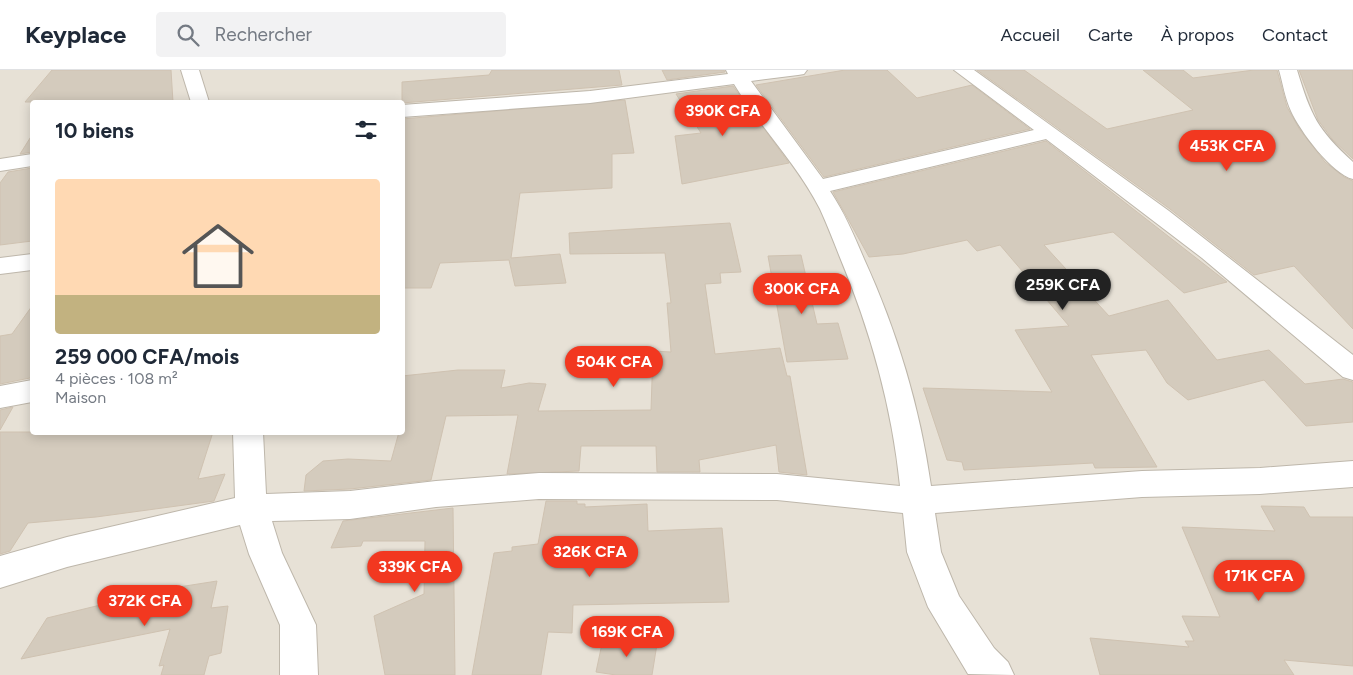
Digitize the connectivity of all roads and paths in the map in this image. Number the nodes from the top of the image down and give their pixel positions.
1 (190, 70) edge
2 (798, 70) edge
3 (964, 70) edge
4 (1288, 70) edge
5 (738, 74) edge
6 (199, 100) edge
7 (405, 111) edge
8 (1050, 132) junction
9 (30, 160) edge
10 (0, 165) edge
11 (1353, 173) edge
12 (818, 187) junction
13 (30, 262) edge
14 (0, 266) edge
15 (1353, 370) edge
16 (30, 391) edge
17 (0, 397) edge
18 (248, 435) edge
19 (1353, 474) edge
20 (916, 501) junction
21 (251, 508) junction
22 (0, 572) edge
23 (299, 675) edge
24 (995, 675) edge

1 - 6 street
2 - 5 street
3 - 8 street
4 - 11 street
5 - 7 street
5 - 12 street
8 - 12 street
8 - 15 street
9 - 10 street
12 - 20 street
13 - 14 street
16 - 17 street
18 - 21 street
19 - 20 street
20 - 21 street
20 - 24 street
21 - 22 street
21 - 23 street

